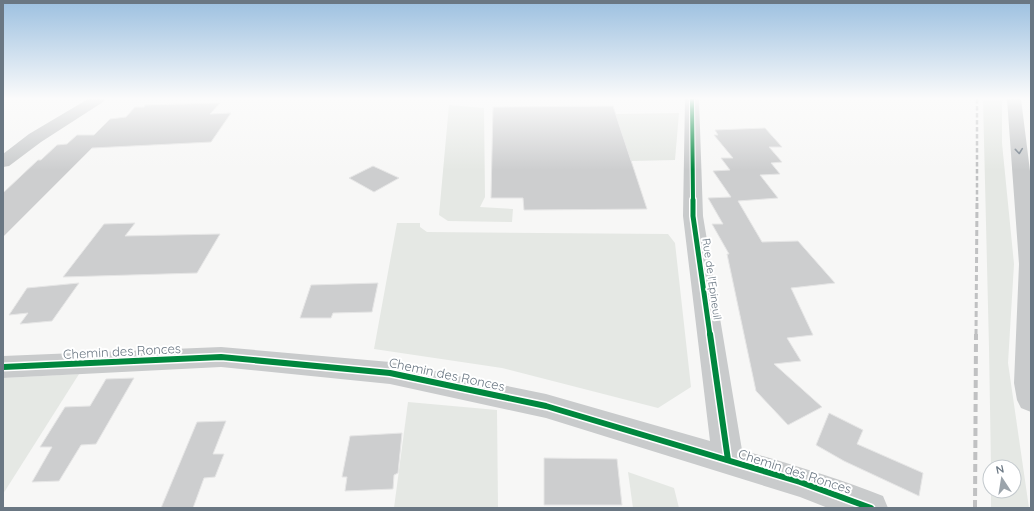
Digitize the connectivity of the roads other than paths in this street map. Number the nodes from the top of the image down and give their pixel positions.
1 (59, 123) edge
2 (692, 123) edge
3 (1016, 123) edge
4 (3, 162) edge
5 (1030, 264) edge
6 (3, 367) edge
7 (1031, 400) edge
8 (728, 460) junction
9 (871, 508) edge

1 - 4 street
2 - 8 street, Rue de l'Epineuil
3 -> 5 street
5 - 7 street
6 - 8 street, Chemin des Ronces
8 - 9 street, Chemin des Ronces

